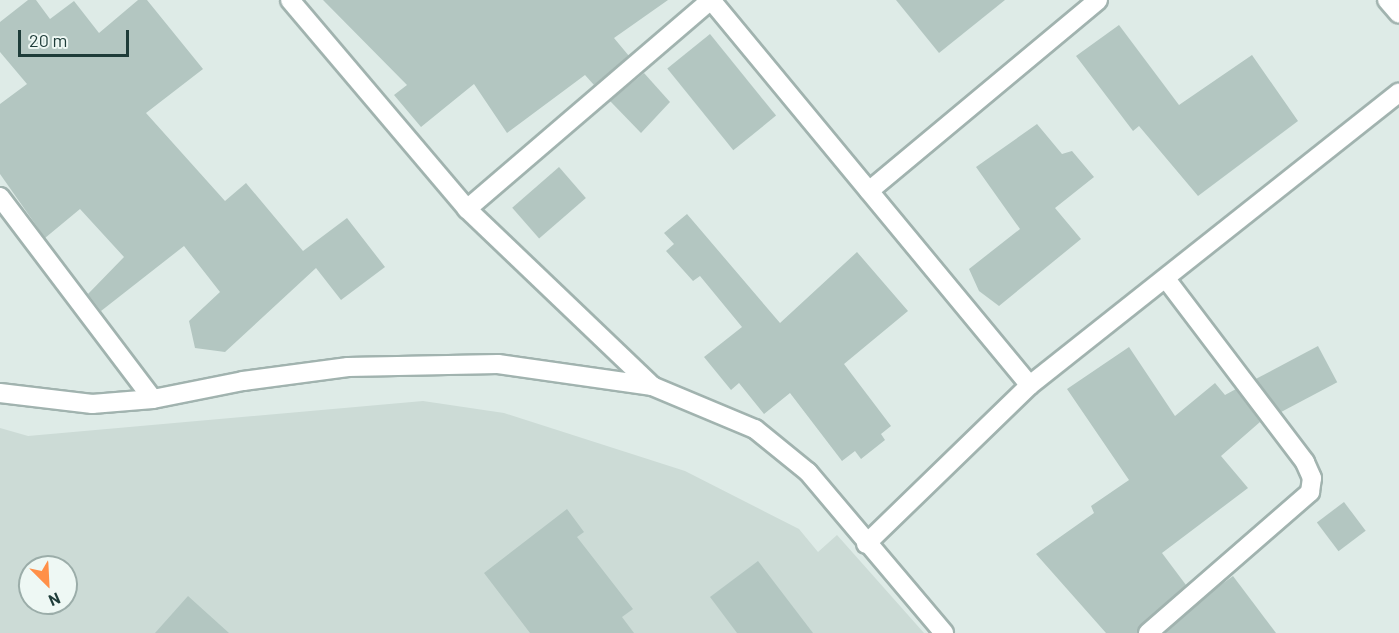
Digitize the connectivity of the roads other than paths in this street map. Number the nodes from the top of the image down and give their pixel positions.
1 (290, 0) edge
2 (711, 0) edge
3 (1098, 0) edge
4 (1388, 0) edge
5 (1399, 14) edge
6 (1399, 93) edge
7 (869, 192) junction
8 (0, 197) edge
9 (467, 209) junction
10 (1167, 280) junction
11 (1030, 385) junction
12 (652, 386) junction
13 (0, 393) edge
14 (153, 399) junction
15 (866, 544) junction
16 (944, 633) edge
17 (1148, 633) edge

1 - 9 street
2 - 7 street
2 - 9 street
3 - 7 street
4 - 5 street
6 - 10 street
7 - 11 street
8 - 14 street
9 - 12 street
10 - 11 street
10 - 17 street
11 - 15 street
12 - 14 street
12 - 15 street
13 - 14 street
15 - 16 street

